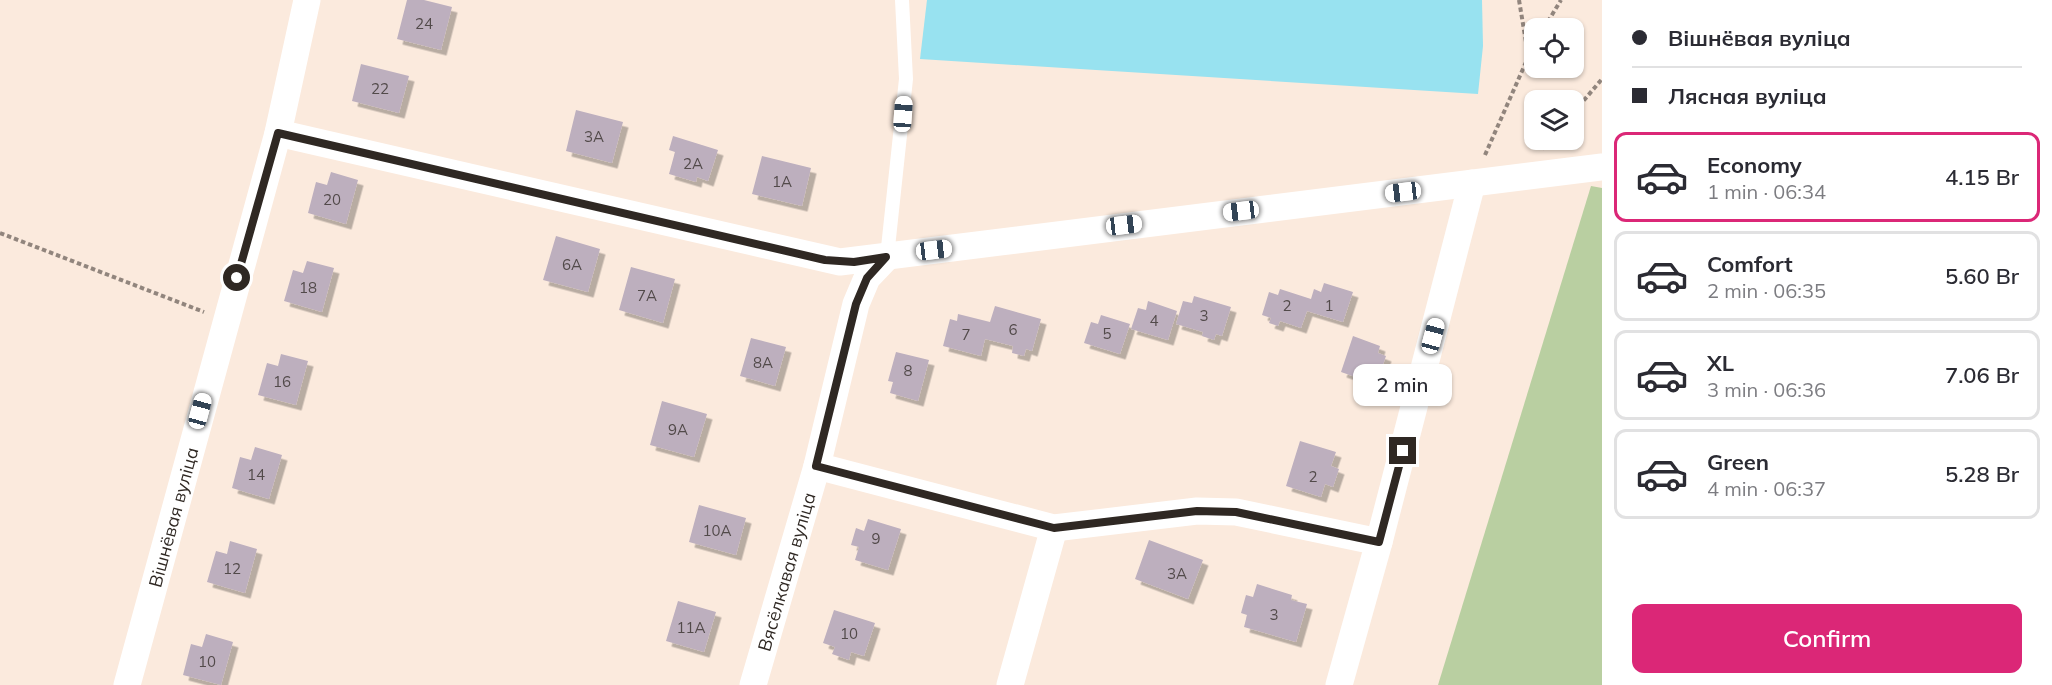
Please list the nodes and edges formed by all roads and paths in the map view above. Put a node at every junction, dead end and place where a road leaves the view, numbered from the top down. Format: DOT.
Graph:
graph roads {
  1 [pos="307,0"];
  2 [pos="902,0"];
  3 [pos="1519,0"];
  4 [pos="1561,0"];
  5 [pos="1550,18"];
  6 [pos="1524,30"];
  7 [pos="1524,63"];
  8 [pos="1602,79"];
  9 [pos="1584,100"];
  10 [pos="278,133"];
  11 [pos="1602,167"];
  12 [pos="1472,183"];
  13 [pos="0,233"];
  14 [pos="886,257"];
  15 [pos="225,320"];
  16 [pos="816,466"];
  17 [pos="1054,528"];
  18 [pos="1379,542"];
  19 [pos="127,685"];
  20 [pos="753,685"];
  21 [pos="1010,685"];
  22 [pos="1339,685"];
  1 -- 10 [label="street, Вішнёвая вуліца"];
  2 -- 14 [label="lane"];
  3 -- 6 [label="path"];
  4 -- 5 [label="path"];
  7 -- 12 [label="path"];
  8 -- 9 [label="path"];
  10 -- 14 [label="street"];
  10 -- 15 [label="street, Вішнёвая вуліца"];
  11 -- 12 [label="street"];
  12 -- 14 [label="street"];
  12 -- 18 [label="street"];
  13 -- 15 [label="path"];
  14 -- 16 [label="street, Вясёлкавая вуліца"];
  15 -- 19 [label="street, Вішнёвая вуліца"];
  16 -- 17 [label="street"];
  16 -- 20 [label="street, Вясёлкавая вуліца"];
  17 -- 18 [label="street"];
  17 -- 21 [label="street"];
  18 -- 22 [label="street"];
}
